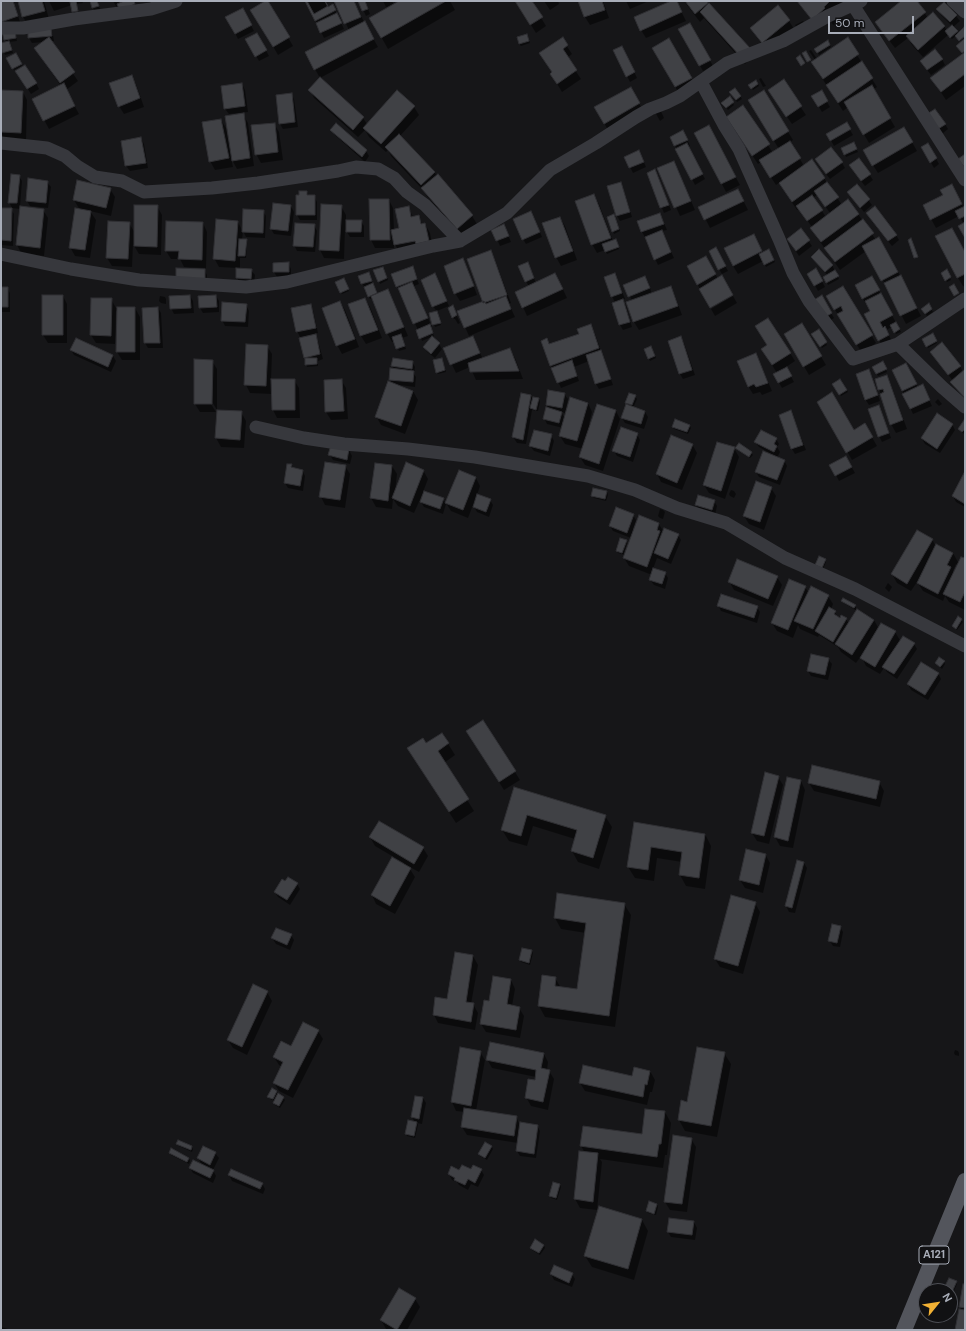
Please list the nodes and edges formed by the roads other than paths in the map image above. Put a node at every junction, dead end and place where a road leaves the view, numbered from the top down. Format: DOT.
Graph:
graph roads {
  1 [pos="176,1"];
  2 [pos="953,1"];
  3 [pos="857,3"];
  4 [pos="965,12"];
  5 [pos="1,28"];
  6 [pos="701,82"];
  7 [pos="1,142"];
  8 [pos="965,180"];
  9 [pos="460,241"];
  10 [pos="1,254"];
  11 [pos="965,299"];
  12 [pos="898,344"];
  13 [pos="965,407"];
  14 [pos="256,427"];
  15 [pos="965,646"];
  16 [pos="965,1181"];
  17 [pos="904,1330"];
  1 -- 5 [label="street"];
  2 -- 4 [label="street"];
  3 -- 6 [label="street"];
  3 -- 8 [label="street"];
  6 -- 9 [label="street"];
  6 -- 12 [label="street"];
  7 -- 9 [label="street"];
  9 -- 10 [label="street"];
  11 -- 12 [label="street"];
  12 -- 13 [label="street"];
  14 -- 15 [label="street"];
  16 -- 17 [label="main road, A121"];
}
